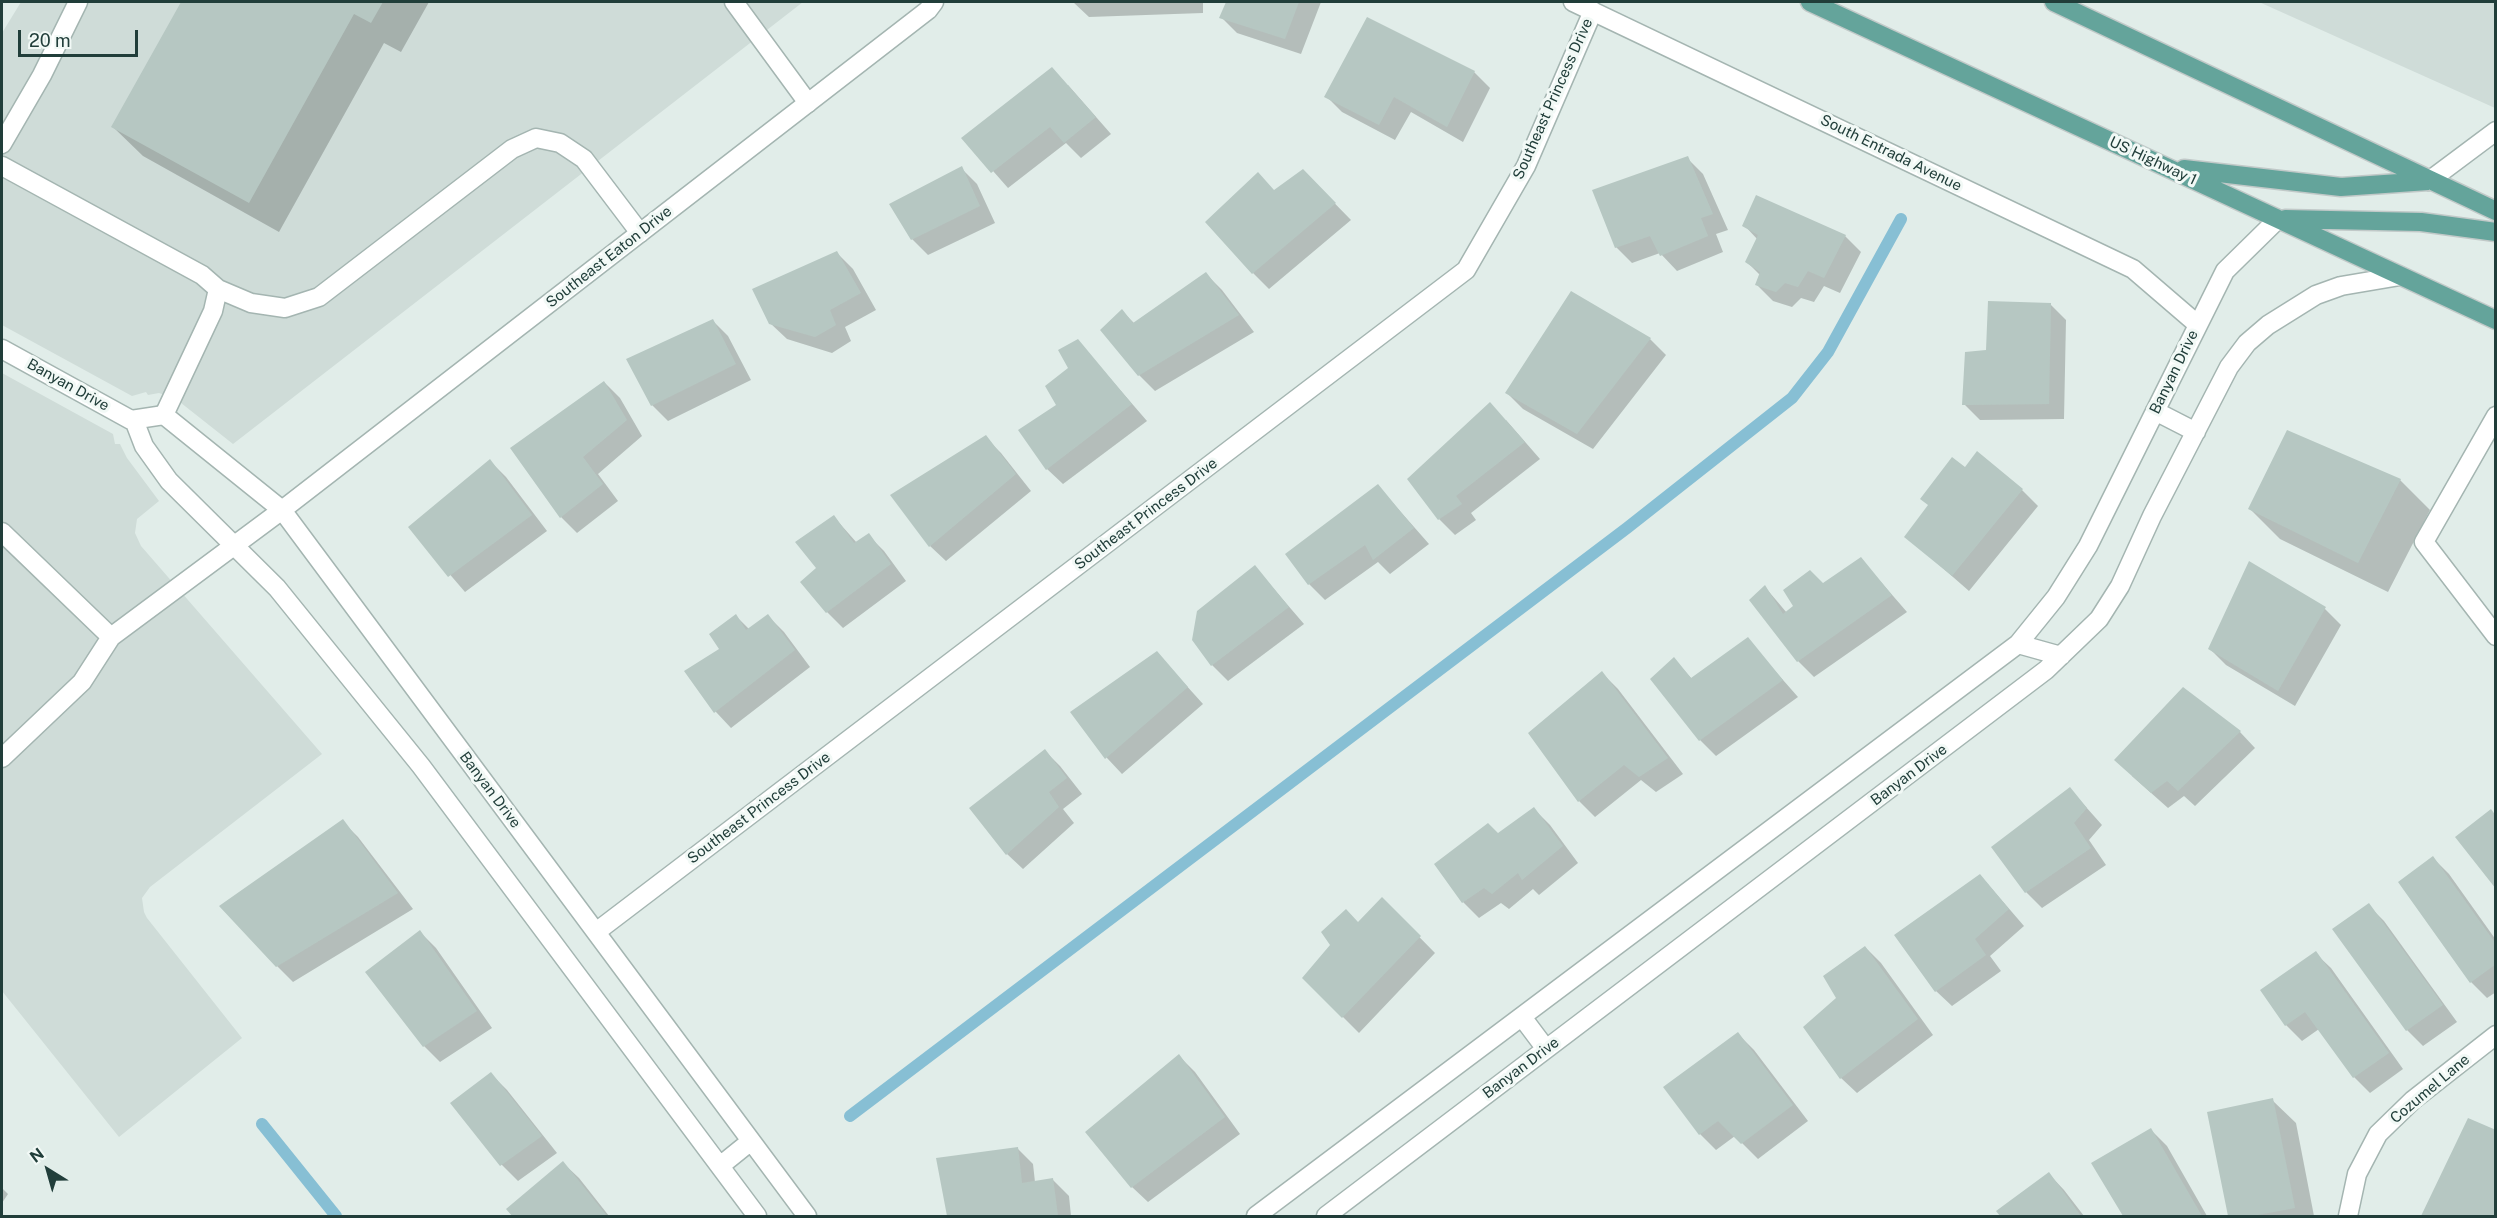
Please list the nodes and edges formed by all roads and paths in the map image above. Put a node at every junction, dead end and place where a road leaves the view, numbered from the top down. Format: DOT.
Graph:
graph roads {
  1 [pos="78,2"];
  2 [pos="734,2"];
  3 [pos="934,2"];
  4 [pos="1573,2"];
  5 [pos="1810,2"];
  6 [pos="2054,2"];
  7 [pos="1593,11"];
  8 [pos="808,103"];
  9 [pos="2496,131"];
  10 [pos="2,144"];
  11 [pos="2,166"];
  12 [pos="2167,168"];
  13 [pos="2429,181"];
  14 [pos="2496,211"];
  15 [pos="2278,219"];
  16 [pos="2496,232"];
  17 [pos="640,233"];
  18 [pos="2400,276"];
  19 [pos="218,288"];
  20 [pos="2496,320"];
  21 [pos="2197,324"];
  22 [pos="2,349"];
  23 [pos="2155,411"];
  24 [pos="164,416"];
  25 [pos="2496,416"];
  26 [pos="133,420"];
  27 [pos="2196,432"];
  28 [pos="282,510"];
  29 [pos="2,532"];
  30 [pos="234,545"];
  31 [pos="2496,636"];
  32 [pos="111,638"];
  33 [pos="2018,644"];
  34 [pos="2061,656"];
  35 [pos="2,758"];
  36 [pos="596,932"];
  37 [pos="1522,1017"];
  38 [pos="2496,1035"];
  39 [pos="1546,1049"];
  40 [pos="751,1141"];
  41 [pos="720,1166"];
  42 [pos="757,1216"];
  43 [pos="807,1216"];
  44 [pos="1256,1216"];
  45 [pos="1326,1216"];
  46 [pos="2348,1216"];
  1 -- 10 [label="street"];
  2 -- 8 [label="street"];
  3 -- 8 [label="street, Southeast Eaton Drive"];
  4 -- 7 [label="street, South Entrada Avenue"];
  5 -- 12 [label="main road, US Highway 1"];
  6 -- 13 [label="main road"];
  7 -- 21 [label="street, South Entrada Avenue"];
  7 -- 36 [label="street, Southeast Princess Drive"];
  8 -- 17 [label="street, Southeast Eaton Drive"];
  9 -- 13 [label="street"];
  11 -- 19 [label="street"];
  12 -- 13 [label="main road"];
  12 -- 15 [label="main road, US Highway 1"];
  13 -- 14 [label="main road"];
  15 -- 16 [label="main road"];
  15 -- 18 [label="main road, US Highway 1"];
  15 -- 21 [label="street, Banyan Drive"];
  17 -- 19 [label="street"];
  17 -- 28 [label="street, Southeast Eaton Drive"];
  18 -- 20 [label="main road, US Highway 1"];
  18 -- 27 [label="street, Banyan Drive"];
  19 -- 24 [label="street"];
  21 -- 23 [label="street, Banyan Drive"];
  22 -- 26 [label="street, Banyan Drive"];
  23 -- 27 [label="street"];
  23 -- 33 [label="street, Banyan Drive"];
  24 -- 26 [label="street"];
  24 -- 28 [label="street, Banyan Drive"];
  25 -- 31 [label="street"];
  26 -- 30 [label="street"];
  27 -- 34 [label="street, Banyan Drive"];
  28 -- 30 [label="street, Southeast Eaton Drive"];
  28 -- 36 [label="street, Banyan Drive"];
  29 -- 32 [label="street"];
  30 -- 32 [label="street, Southeast Eaton Drive"];
  30 -- 41 [label="street"];
  32 -- 35 [label="street, Southeast Eaton Drive"];
  33 -- 34 [label="street"];
  33 -- 37 [label="street, Banyan Drive"];
  34 -- 39 [label="street, Banyan Drive"];
  36 -- 40 [label="street, Banyan Drive"];
  37 -- 39 [label="street"];
  37 -- 44 [label="street, Banyan Drive"];
  38 -- 46 [label="street, Cozumel Lane"];
  39 -- 45 [label="street, Banyan Drive"];
  40 -- 41 [label="street"];
  40 -- 43 [label="street, Banyan Drive"];
  41 -- 42 [label="street"];
}
